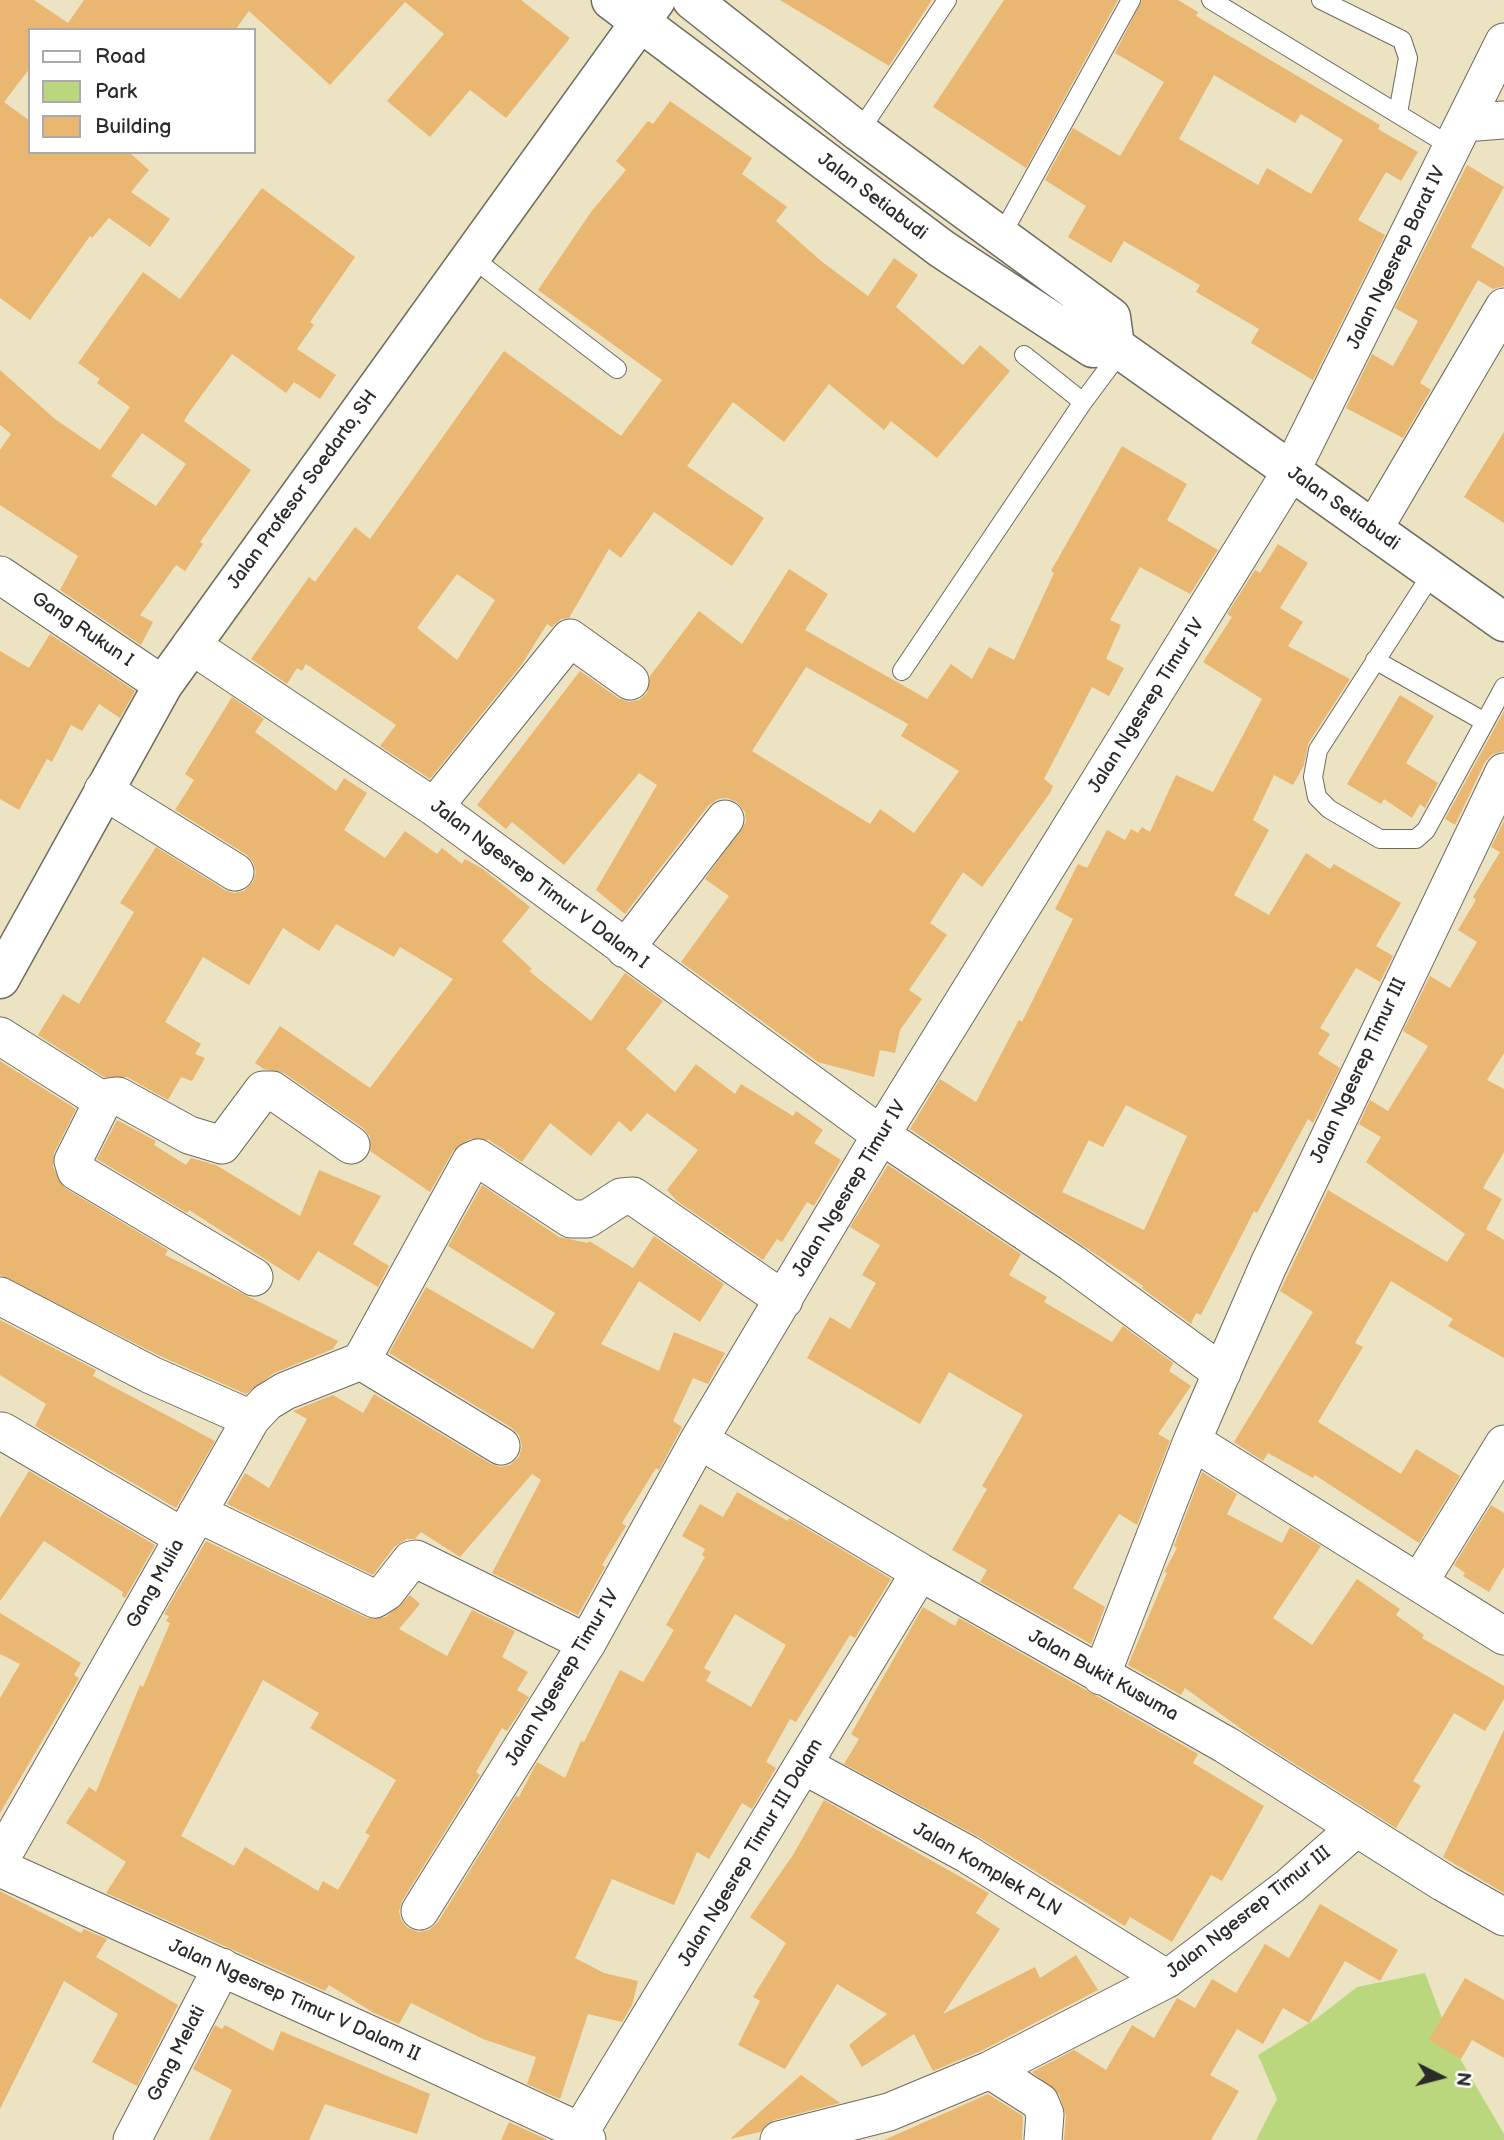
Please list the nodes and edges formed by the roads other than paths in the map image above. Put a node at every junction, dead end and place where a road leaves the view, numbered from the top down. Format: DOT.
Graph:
graph roads {
  1 [pos="692,0"];
  2 [pos="947,0"];
  3 [pos="1131,0"];
  4 [pos="1211,0"];
  5 [pos="1321,0"];
  6 [pos="627,5"];
  7 [pos="1504,42"];
  8 [pos="1398,113"];
  9 [pos="1504,120"];
  10 [pos="859,132"];
  11 [pos="1458,135"];
  12 [pos="1001,236"];
  13 [pos="471,257"];
  14 [pos="1504,307"];
  15 [pos="1118,349"];
  16 [pos="1024,355"];
  17 [pos="617,369"];
  18 [pos="1083,402"];
  19 [pos="1290,473"];
  20 [pos="1373,530"];
  21 [pos="1433,572"];
  22 [pos="0,575"];
  23 [pos="1504,622"];
  24 [pos="191,645"];
  25 [pos="1375,660"];
  26 [pos="902,671"];
  27 [pos="630,681"];
  28 [pos="163,685"];
  29 [pos="1504,687"];
  30 [pos="1485,722"];
  31 [pos="1504,772"];
  32 [pos="103,790"];
  33 [pos="435,807"];
  34 [pos="725,819"];
  35 [pos="235,872"];
  36 [pos="625,950"];
  37 [pos="0,979"];
  38 [pos="0,1036"];
  39 [pos="103,1101"];
  40 [pos="881,1135"];
  41 [pos="351,1145"];
  42 [pos="254,1276"];
  43 [pos="0,1296"];
  44 [pos="784,1300"];
  45 [pos="361,1361"];
  46 [pos="1222,1373"];
  47 [pos="251,1419"];
  48 [pos="2,1431"];
  49 [pos="699,1440"];
  50 [pos="1192,1441"];
  51 [pos="1504,1444"];
  52 [pos="501,1446"];
  53 [pos="190,1525"];
  54 [pos="920,1572"];
  55 [pos="1420,1581"];
  56 [pos="1504,1636"];
  57 [pos="587,1643"];
  58 [pos="1101,1676"];
  59 [pos="805,1766"];
  60 [pos="1356,1828"];
  61 [pos="0,1860"];
  62 [pos="0,1868"];
  63 [pos="421,1911"];
  64 [pos="1504,1917"];
  65 [pos="222,1968"];
  66 [pos="1167,1979"];
  67 [pos="990,2070"];
  68 [pos="888,2126"];
  69 [pos="580,2137"];
  70 [pos="132,2140"];
  71 [pos="779,2140"];
  72 [pos="1043,2140"];
  1 -- 10 [label="main road"];
  2 -- 10 [label="lane"];
  3 -- 12 [label="lane"];
  4 -- 8 [label="lane"];
  5 -- 8 [label="lane"];
  6 -- 13 [label="main road, Jalan Profesor Soedarto, SH"];
  6 -- 15 [label="main road, Jalan Setiabudi"];
  7 -- 11 [label="street, Jalan Ngesrep Barat IV"];
  8 -- 11 [label="lane"];
  9 -- 11 [label="street"];
  10 -- 12 [label="main road"];
  11 -- 19 [label="street, Jalan Ngesrep Barat IV"];
  12 -- 15 [label="main road"];
  13 -- 17 [label="lane"];
  13 -- 24 [label="main road, Jalan Profesor Soedarto, SH"];
  14 -- 20 [label="street"];
  15 -- 18 [label="lane"];
  15 -- 19 [label="main road, Jalan Setiabudi"];
  16 -- 18 [label="lane"];
  18 -- 26 [label="lane"];
  19 -- 20 [label="main road, Jalan Setiabudi"];
  19 -- 40 [label="street, Jalan Ngesrep Timur IV"];
  20 -- 21 [label="main road, Jalan Setiabudi"];
  21 -- 23 [label="main road, Jalan Setiabudi"];
  21 -- 25 [label="lane"];
  22 -- 28 [label="street, Gang Rukun I"];
  24 -- 28 [label="main road, Jalan Profesor Soedarto, SH"];
  24 -- 33 [label="street, Jalan Ngesrep Timur V Dalam I"];
  25 -- 30 [label="lane"];
  25 -- 30 [label="lane"];
  27 -- 33 [label="street"];
  28 -- 32 [label="main road, Jalan Profesor Soedarto, SH"];
  29 -- 30 [label="lane"];
  31 -- 46 [label="street, Jalan Ngesrep Timur III"];
  32 -- 35 [label="street"];
  32 -- 37 [label="main road, Jalan Profesor Soedarto, SH"];
  33 -- 36 [label="street, Jalan Ngesrep Timur V Dalam I"];
  34 -- 36 [label="street"];
  36 -- 40 [label="street, Jalan Ngesrep Timur V Dalam I"];
  38 -- 39 [label="street"];
  39 -- 41 [label="street"];
  39 -- 42 [label="street"];
  40 -- 44 [label="street, Jalan Ngesrep Timur IV"];
  40 -- 46 [label="street"];
  43 -- 47 [label="street"];
  44 -- 45 [label="street"];
  44 -- 49 [label="street, Jalan Ngesrep Timur IV"];
  45 -- 47 [label="street, Gang Mulia"];
  45 -- 52 [label="street"];
  46 -- 50 [label="street, Jalan Ngesrep Timur III"];
  47 -- 53 [label="street, Gang Mulia"];
  48 -- 53 [label="street"];
  49 -- 54 [label="street, Jalan Bukit Kusuma"];
  49 -- 57 [label="street, Jalan Ngesrep Timur IV"];
  50 -- 55 [label="street"];
  50 -- 58 [label="street, Jalan Ngesrep Timur III"];
  51 -- 55 [label="street"];
  53 -- 57 [label="street"];
  53 -- 61 [label="street, Gang Mulia"];
  54 -- 58 [label="street, Jalan Bukit Kusuma"];
  54 -- 59 [label="street, Jalan Ngesrep Timur III Dalam"];
  55 -- 56 [label="street"];
  57 -- 63 [label="street, Jalan Ngesrep Timur IV"];
  58 -- 60 [label="street, Jalan Bukit Kusuma"];
  59 -- 66 [label="street, Jalan Komplek PLN"];
  59 -- 69 [label="street, Jalan Ngesrep Timur III Dalam"];
  60 -- 64 [label="street, Jalan Bukit Kusuma"];
  60 -- 66 [label="street, Jalan Ngesrep Timur III"];
  62 -- 65 [label="street, Jalan Ngesrep Timur V Dalam II"];
  65 -- 69 [label="street, Jalan Ngesrep Timur V Dalam II"];
  65 -- 70 [label="street, Gang Melati"];
  66 -- 67 [label="street, Jalan Ngesrep Timur III"];
  67 -- 68 [label="street, Jalan Ngesrep Timur III"];
  67 -- 72 [label="street"];
  68 -- 71 [label="street, Jalan Ngesrep Timur III"];
}
